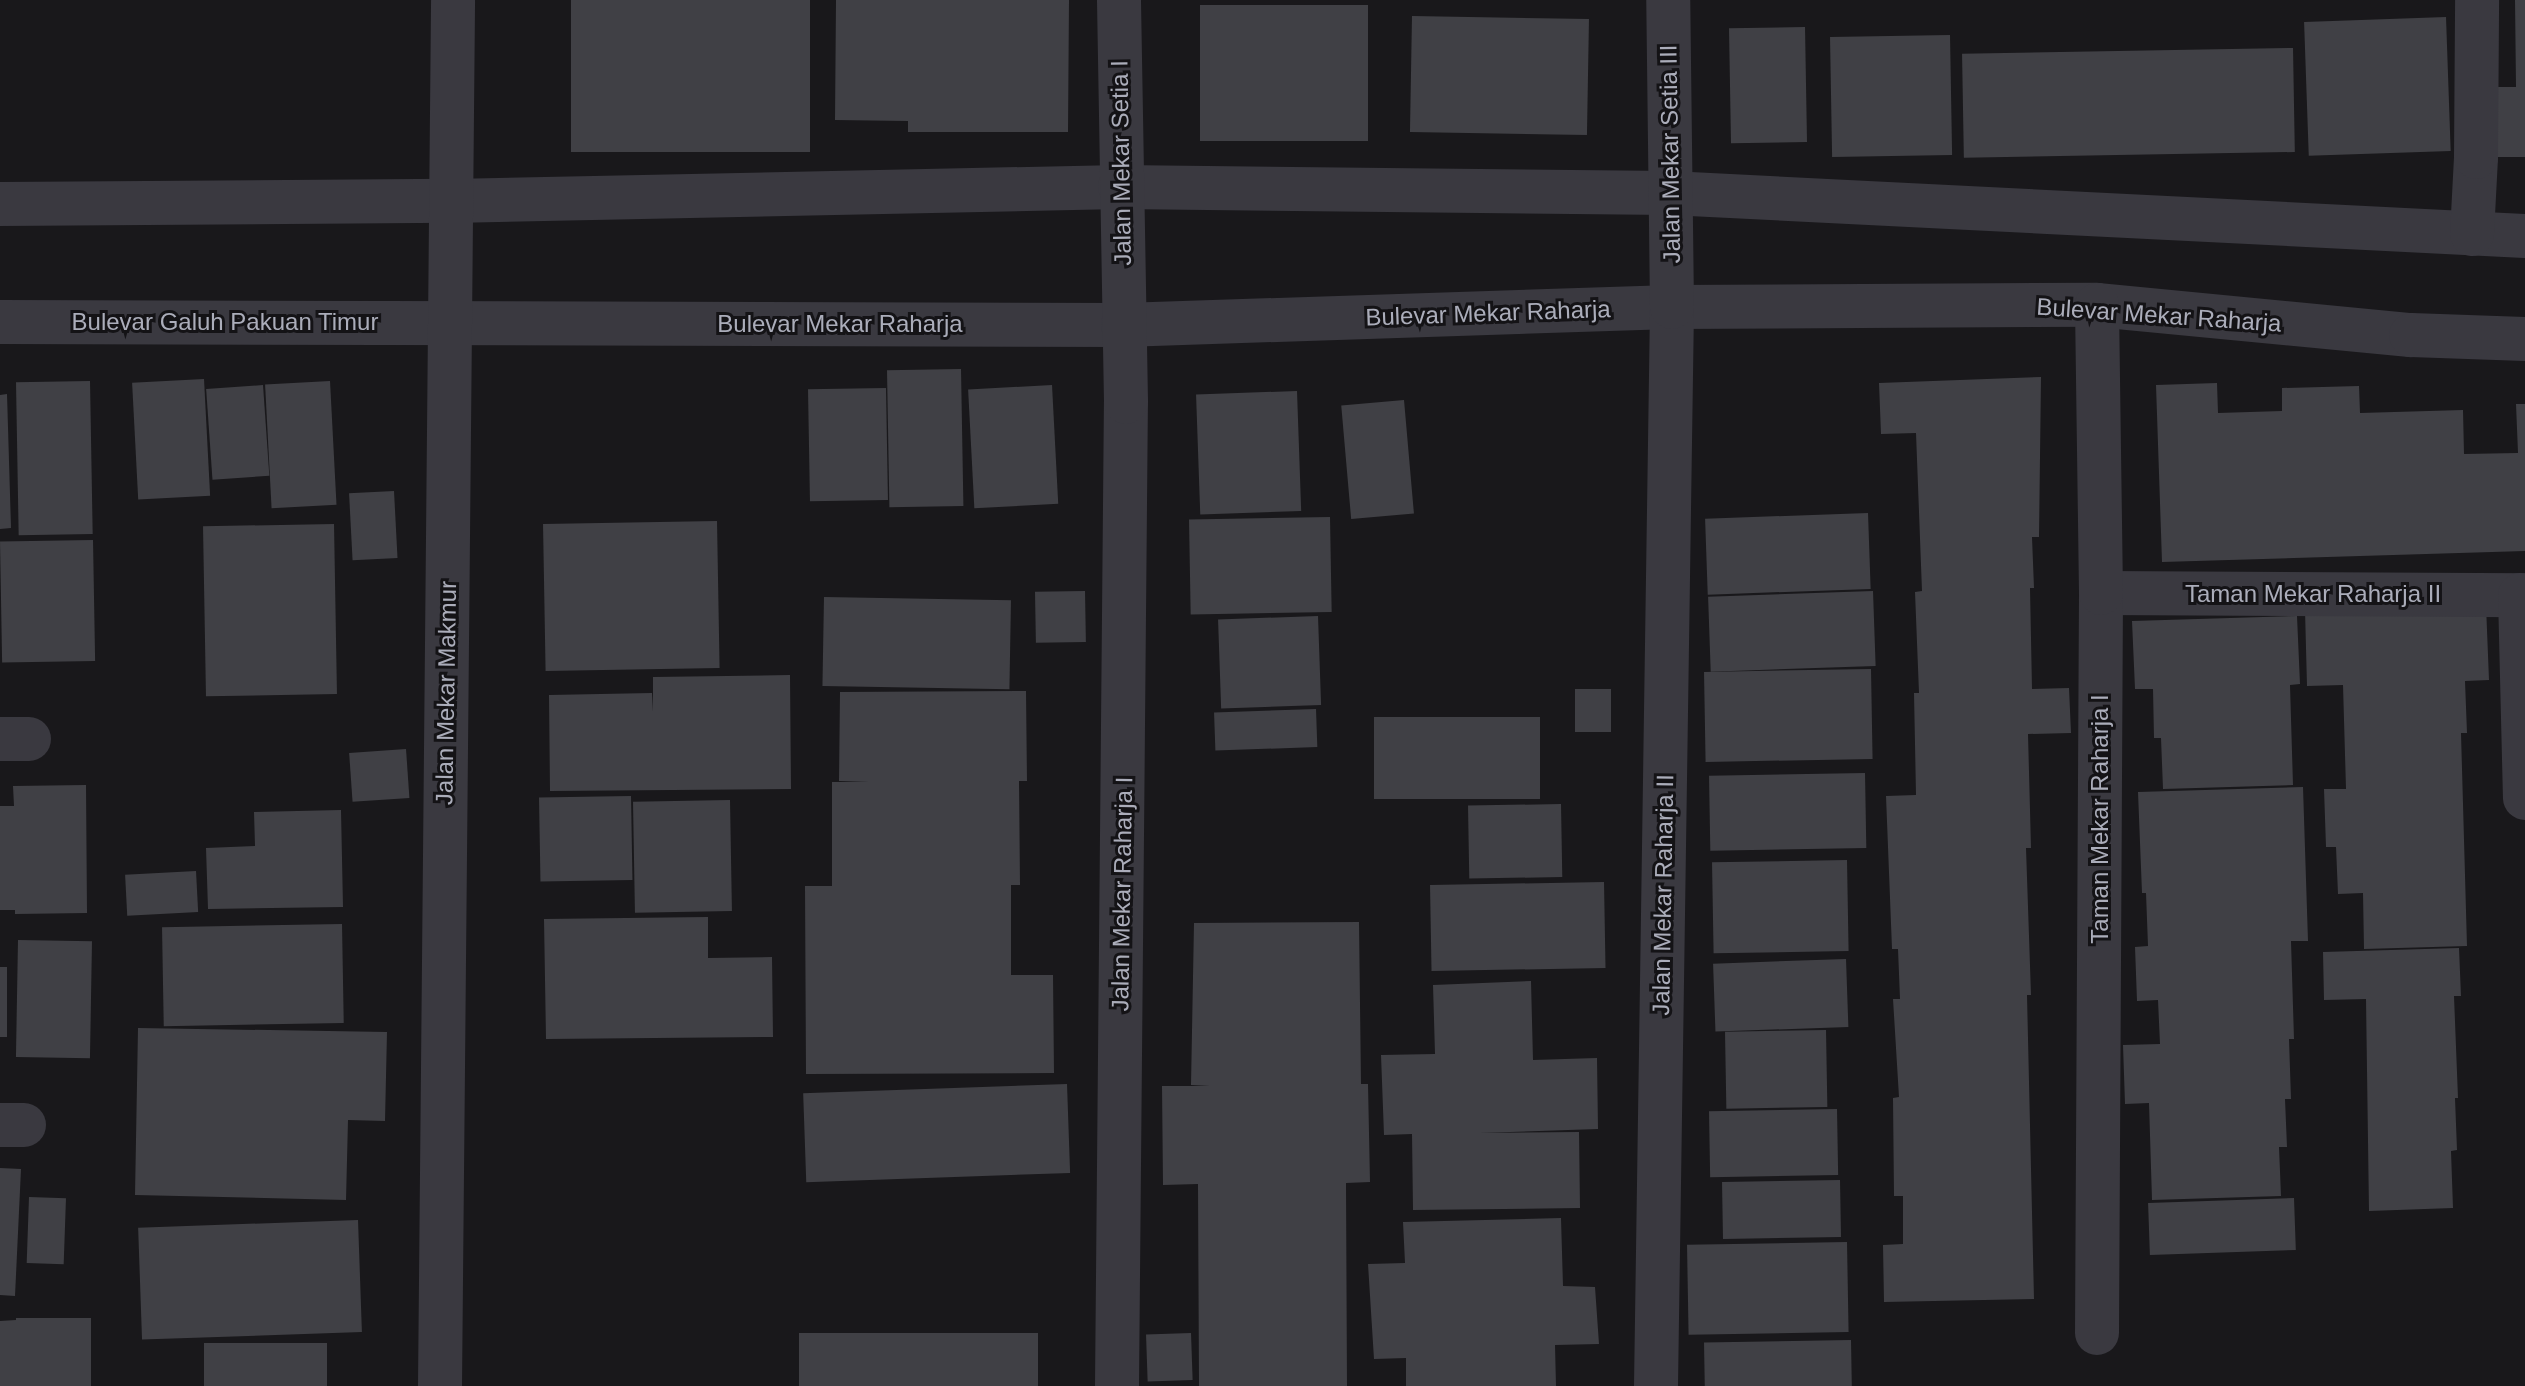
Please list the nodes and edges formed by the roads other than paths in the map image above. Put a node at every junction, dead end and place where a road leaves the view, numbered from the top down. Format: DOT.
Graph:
graph roads {
  1 [pos="453,0"];
  2 [pos="1119,0"];
  3 [pos="1668,0"];
  4 [pos="2477,0"];
  5 [pos="1120,187"];
  6 [pos="1670,193"];
  7 [pos="451,201"];
  8 [pos="9,204"];
  9 [pos="2472,234"];
  10 [pos="2525,236"];
  11 [pos="2097,305"];
  12 [pos="1672,307"];
  13 [pos="450,321"];
  14 [pos="0,322"];
  15 [pos="1123,325"];
  16 [pos="2525,339"];
  17 [pos="1126,402"];
  18 [pos="1670,404"];
  19 [pos="2101,593"];
  20 [pos="2523,595"];
  21 [pos="2525,798"];
  22 [pos="2097,1333"];
  23 [pos="440,1386"];
  24 [pos="1117,1386"];
  25 [pos="1656,1386"];
  1 -- 7 [label="street, Jalan Mekar Makmur"];
  2 -- 5 [label="street, Jalan Mekar Setia I"];
  3 -- 6 [label="street, Jalan Mekar Setia III"];
  4 -- 9 [label="street"];
  5 -- 6 [label="street"];
  5 -- 7 [label="street"];
  5 -- 15 [label="street, Jalan Mekar Setia I"];
  6 -- 9 [label="street"];
  6 -- 12 [label="street, Jalan Mekar Setia III"];
  7 -- 8 [label="street"];
  7 -- 13 [label="street, Jalan Mekar Makmur"];
  9 -- 10 [label="street"];
  11 -- 12 [label="street, Bulevar Mekar Raharja"];
  11 -- 16 [label="street, Bulevar Mekar Raharja"];
  11 -- 19 [label="street, Taman Mekar Raharja I"];
  12 -- 15 [label="street, Bulevar Mekar Raharja"];
  12 -- 18 [label="street, Jalan Mekar Setia III"];
  13 -- 14 [label="street, Bulevar Galuh Pakuan Timur"];
  13 -- 15 [label="street, Bulevar Mekar Raharja"];
  13 -- 23 [label="street, Jalan Mekar Makmur"];
  15 -- 17 [label="street, Jalan Mekar Setia I"];
  17 -- 24 [label="street, Jalan Mekar Raharja I"];
  18 -- 25 [label="street, Jalan Mekar Raharja II"];
  19 -- 20 [label="street, Taman Mekar Raharja II"];
  19 -- 22 [label="street, Taman Mekar Raharja I"];
  20 -- 21 [label="street"];
}
